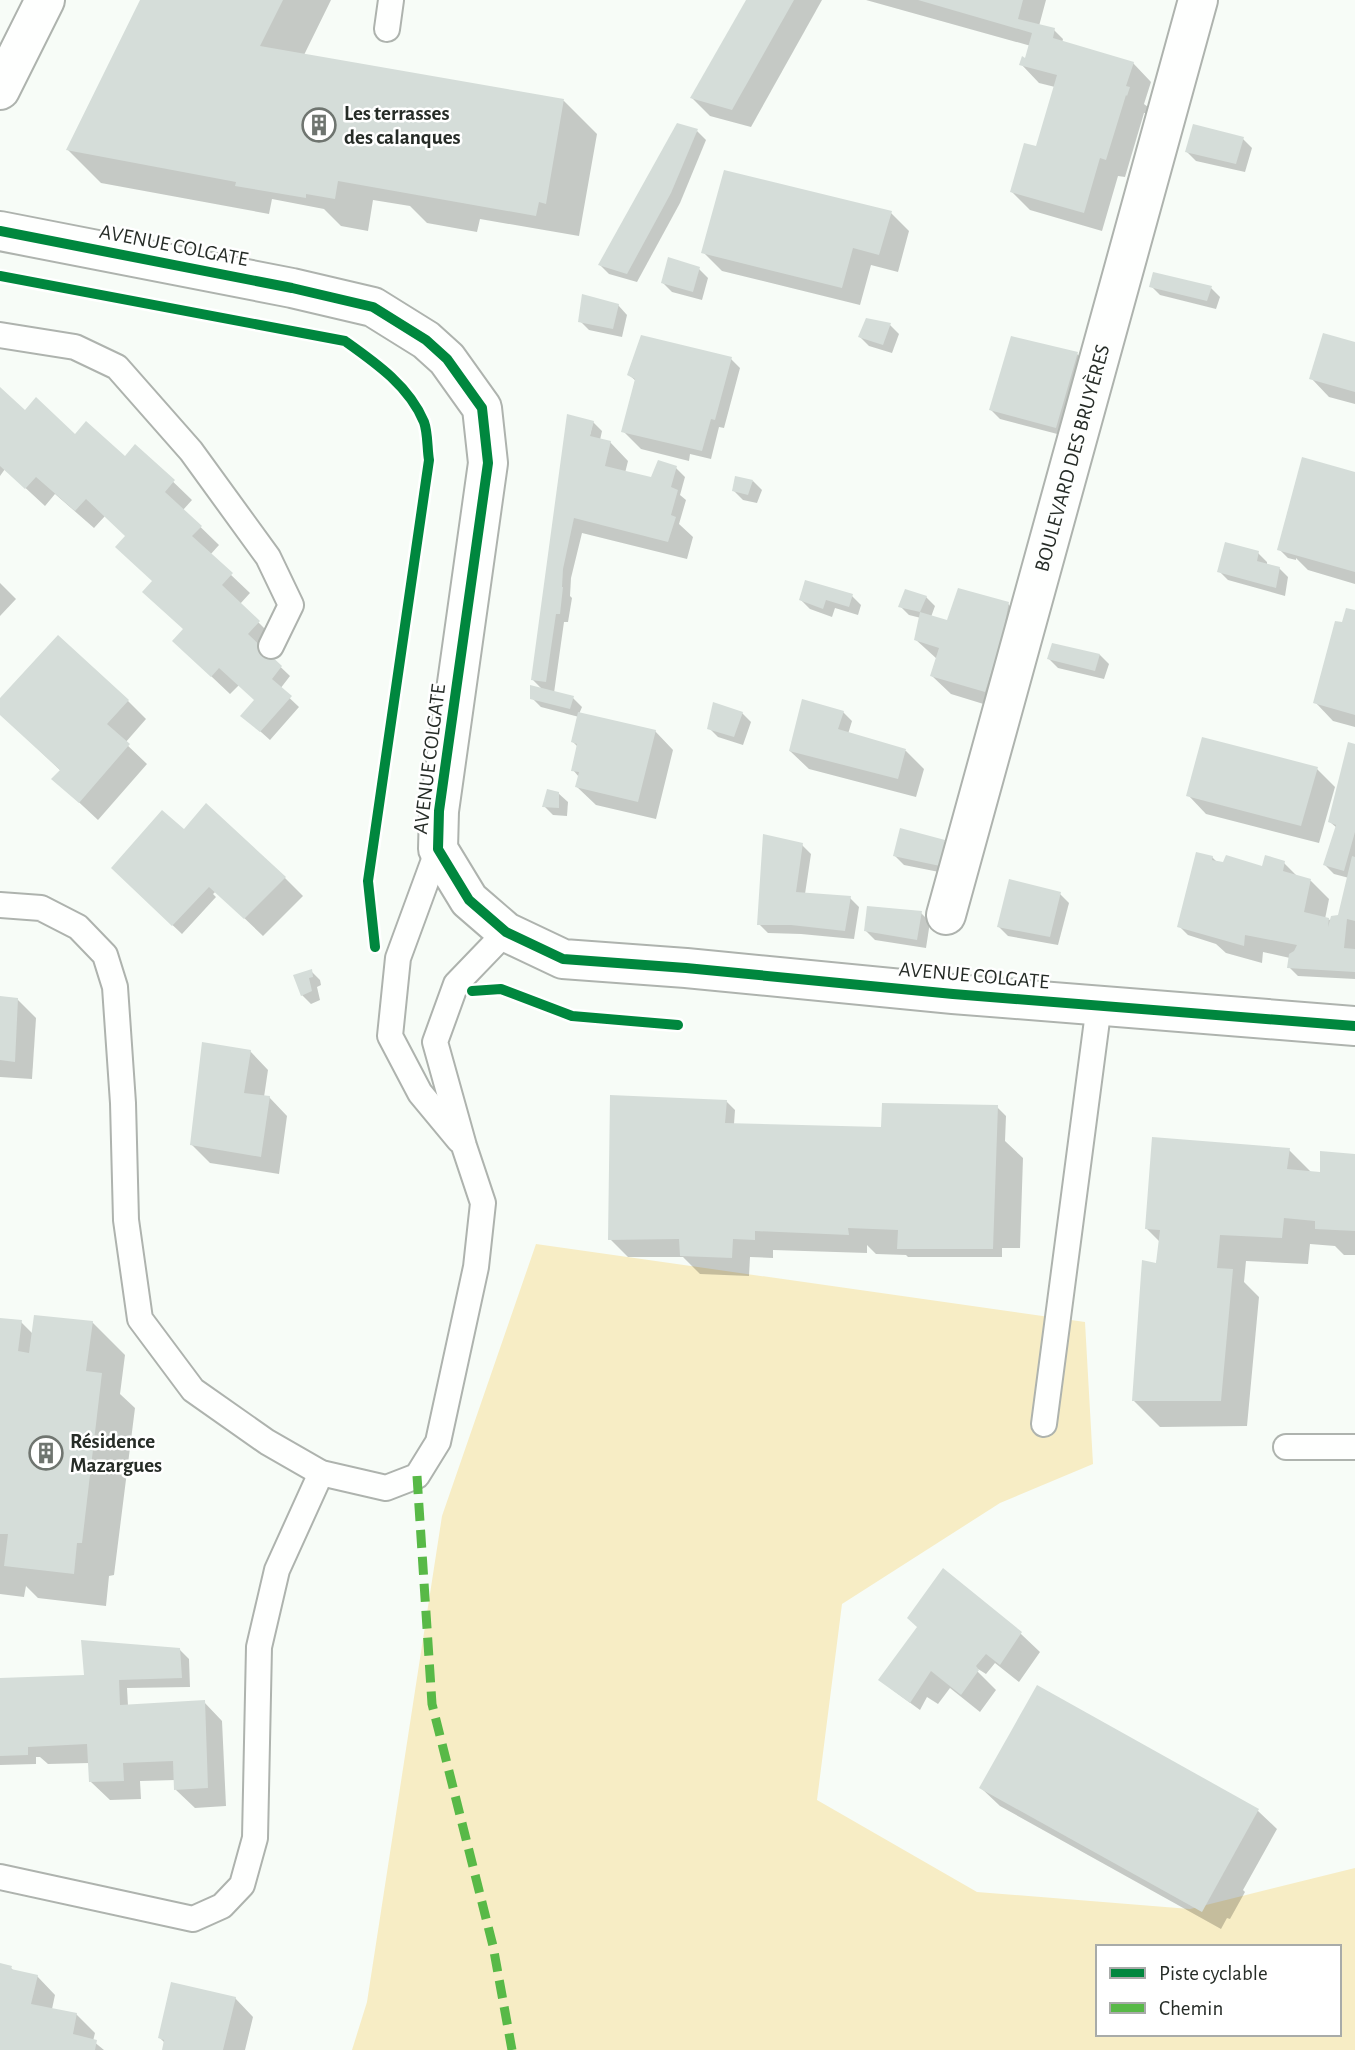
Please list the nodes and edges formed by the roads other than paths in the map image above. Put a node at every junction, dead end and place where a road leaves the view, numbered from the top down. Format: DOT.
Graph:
graph roads {
  1 [pos="45,0"];
  2 [pos="391,0"];
  3 [pos="1198,0"];
  4 [pos="387,29"];
  5 [pos="0,90"];
  6 [pos="0,231"];
  7 [pos="0,335"];
  8 [pos="271,646"];
  9 [pos="438,849"];
  10 [pos="0,905"];
  11 [pos="946,915"];
  12 [pos="506,932"];
  13 [pos="1099,1005"];
  14 [pos="1355,1026"];
  15 [pos="464,1146"];
  16 [pos="1045,1424"];
  17 [pos="1286,1447"];
  18 [pos="1355,1447"];
  19 [pos="321,1473"];
  20 [pos="0,1877"];
  1 -- 5 [label="street"];
  2 -- 4 [label="lane"];
  3 -- 11 [label="street, BOULEVARD DES BRUYÈRES"];
  6 -- 9 [label="street, AVENUE COLGATE"];
  7 -- 8 [label="lane"];
  9 -- 12 [label="street, AVENUE COLGATE"];
  9 -- 15 [label="lane"];
  10 -- 19 [label="lane"];
  12 -- 13 [label="street, AVENUE COLGATE"];
  12 -- 15 [label="lane"];
  13 -- 14 [label="street, AVENUE COLGATE"];
  13 -- 16 [label="lane"];
  15 -- 19 [label="lane"];
  17 -- 18 [label="lane"];
  19 -- 20 [label="lane"];
}
